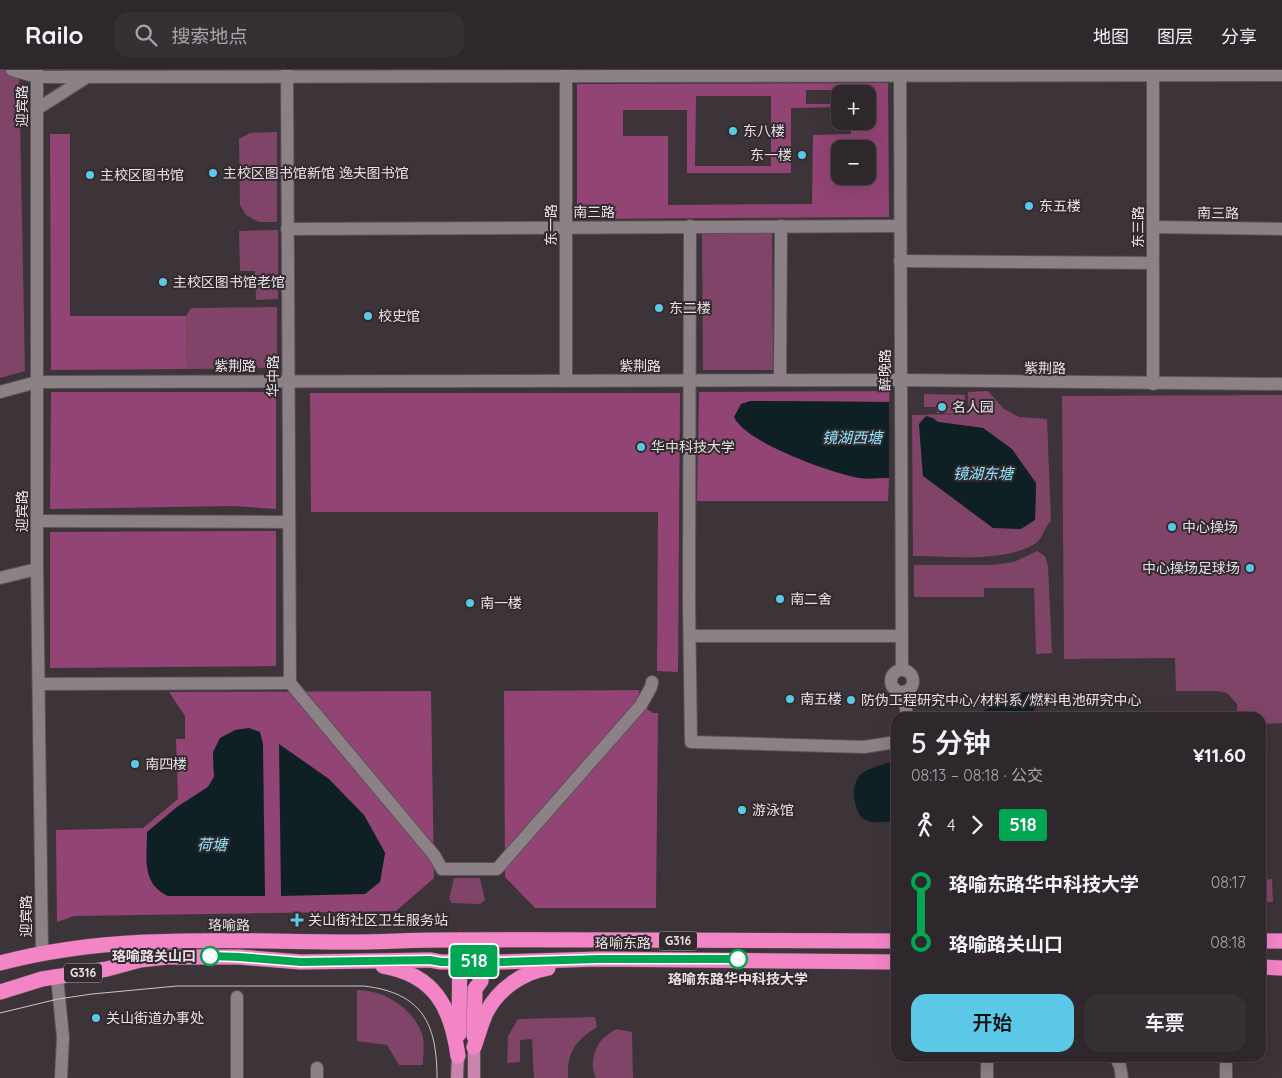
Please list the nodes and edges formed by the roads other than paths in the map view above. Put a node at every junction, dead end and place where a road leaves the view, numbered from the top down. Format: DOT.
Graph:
graph roads {
  1 [pos="12,70"];
  2 [pos="287,73"];
  3 [pos="566,73"];
  4 [pos="900,73"];
  5 [pos="1153,73"];
  6 [pos="37,74"];
  7 [pos="1276,74"];
  8 [pos="87,77"];
  9 [pos="37,109"];
  10 [pos="566,226"];
  11 [pos="690,226"];
  12 [pos="781,226"];
  13 [pos="900,226"];
  14 [pos="1153,227"];
  15 [pos="288,229"];
  16 [pos="1282,229"];
  17 [pos="900,261"];
  18 [pos="1153,263"];
  19 [pos="691,380"];
  20 [pos="780,380"];
  21 [pos="900,380"];
  22 [pos="288,381"];
  23 [pos="566,381"];
  24 [pos="37,382"];
  25 [pos="1153,384"];
  26 [pos="1282,384"];
  27 [pos="0,392"];
  28 [pos="37,521"];
  29 [pos="289,522"];
  30 [pos="37,569"];
  31 [pos="0,578"];
  32 [pos="690,636"];
  33 [pos="902,636"];
  34 [pos="652,682"];
  35 [pos="290,683"];
  36 [pos="39,684"];
  37 [pos="906,712"];
  38 [pos="891,743"];
  39 [pos="460,940"];
  40 [pos="481,940"];
  41 [pos="891,941"];
  42 [pos="1266,941"];
  43 [pos="1282,941"];
  44 [pos="42,953"];
  45 [pos="599,959"];
  46 [pos="481,961"];
  47 [pos="362,962"];
  48 [pos="460,962"];
  49 [pos="891,962"];
  50 [pos="0,963"];
  51 [pos="1266,968"];
  52 [pos="1282,968"];
  53 [pos="57,977"];
  54 [pos="0,992"];
  55 [pos="236,997"];
  56 [pos="474,1047"];
  57 [pos="458,1056"];
  58 [pos="986,1062"];
  59 [pos="1118,1062"];
  60 [pos="1226,1062"];
  61 [pos="61,1078"];
  62 [pos="237,1078"];
  63 [pos="458,1078"];
  64 [pos="474,1078"];
  65 [pos="987,1078"];
  66 [pos="1122,1078"];
  67 [pos="1226,1078"];
  1 -- 6 [label="street"];
  2 -- 3 [label="street"];
  2 -- 8 [label="street"];
  2 -- 15 [label="street, 华中路"];
  3 -- 4 [label="street"];
  3 -- 10 [label="street, 东一路"];
  4 -- 5 [label="street"];
  4 -- 13 [label="street, 醉晚路"];
  5 -- 7 [label="street"];
  5 -- 14 [label="street, 东三路"];
  6 -- 8 [label="street"];
  6 -- 9 [label="street, 迎宾路"];
  8 -- 9 [label="street"];
  9 -- 24 [label="street, 迎宾路"];
  10 -- 11 [label="street, 南三路"];
  10 -- 15 [label="street, 南三路"];
  10 -- 23 [label="street, 东一路"];
  11 -- 12 [label="street, 南三路"];
  11 -- 19 [label="street"];
  12 -- 13 [label="street, 南三路"];
  12 -- 20 [label="street"];
  13 -- 17 [label="street, 醉晚路"];
  14 -- 16 [label="street, 南三路"];
  14 -- 18 [label="street, 东三路"];
  15 -- 22 [label="street, 华中路"];
  17 -- 18 [label="street"];
  17 -- 21 [label="street, 醉晚路"];
  18 -- 25 [label="street, 东三路"];
  19 -- 20 [label="street, 紫荆路"];
  19 -- 23 [label="street, 紫荆路"];
  19 -- 32 [label="street"];
  20 -- 21 [label="street, 紫荆路"];
  21 -- 25 [label="street, 紫荆路"];
  21 -- 33 [label="street, 醉晚路"];
  22 -- 23 [label="street, 紫荆路"];
  22 -- 24 [label="street, 紫荆路"];
  22 -- 29 [label="street, 华中路"];
  24 -- 27 [label="street, 紫荆路"];
  24 -- 28 [label="street, 迎宾路"];
  25 -- 26 [label="street, 紫荆路"];
  28 -- 29 [label="street"];
  28 -- 30 [label="street, 迎宾路"];
  29 -- 35 [label="street, 华中路"];
  30 -- 31 [label="street"];
  30 -- 36 [label="street, 迎宾路"];
  32 -- 33 [label="street"];
  32 -- 38 [label="street"];
  33 -- 37 [label="street, 醉晚路"];
  34 -- 35 [label="street"];
  35 -- 36 [label="street"];
  36 -- 44 [label="street, 迎宾路"];
  39 -- 40 [label="highway, 珞喻东路 / G316"];
  39 -- 44 [label="highway, 珞喻路 / G316"];
  39 -- 48 [label="highway"];
  40 -- 41 [label="highway, 珞喻东路 / G316"];
  40 -- 46 [label="highway"];
  42 -- 43 [label="highway"];
  44 -- 50 [label="highway, 珞喻路 / G316"];
  45 -- 46 [label="highway, 珞喻东路 / G316"];
  45 -- 49 [label="highway, 珞喻东路 / G316"];
  45 -- 56 [label="highway"];
  46 -- 48 [label="highway, 珞喻东路 / G316"];
  46 -- 56 [label="highway"];
  47 -- 48 [label="highway, 珞喻东路 / G316"];
  47 -- 53 [label="highway, G316"];
  47 -- 57 [label="highway"];
  48 -- 57 [label="highway"];
  51 -- 52 [label="highway"];
  53 -- 54 [label="highway, G316"];
  53 -- 61 [label="street"];
  55 -- 62 [label="street"];
  56 -- 64 [label="main road"];
  57 -- 63 [label="main road"];
  58 -- 65 [label="street"];
  59 -- 66 [label="street"];
  60 -- 67 [label="street"];
}
